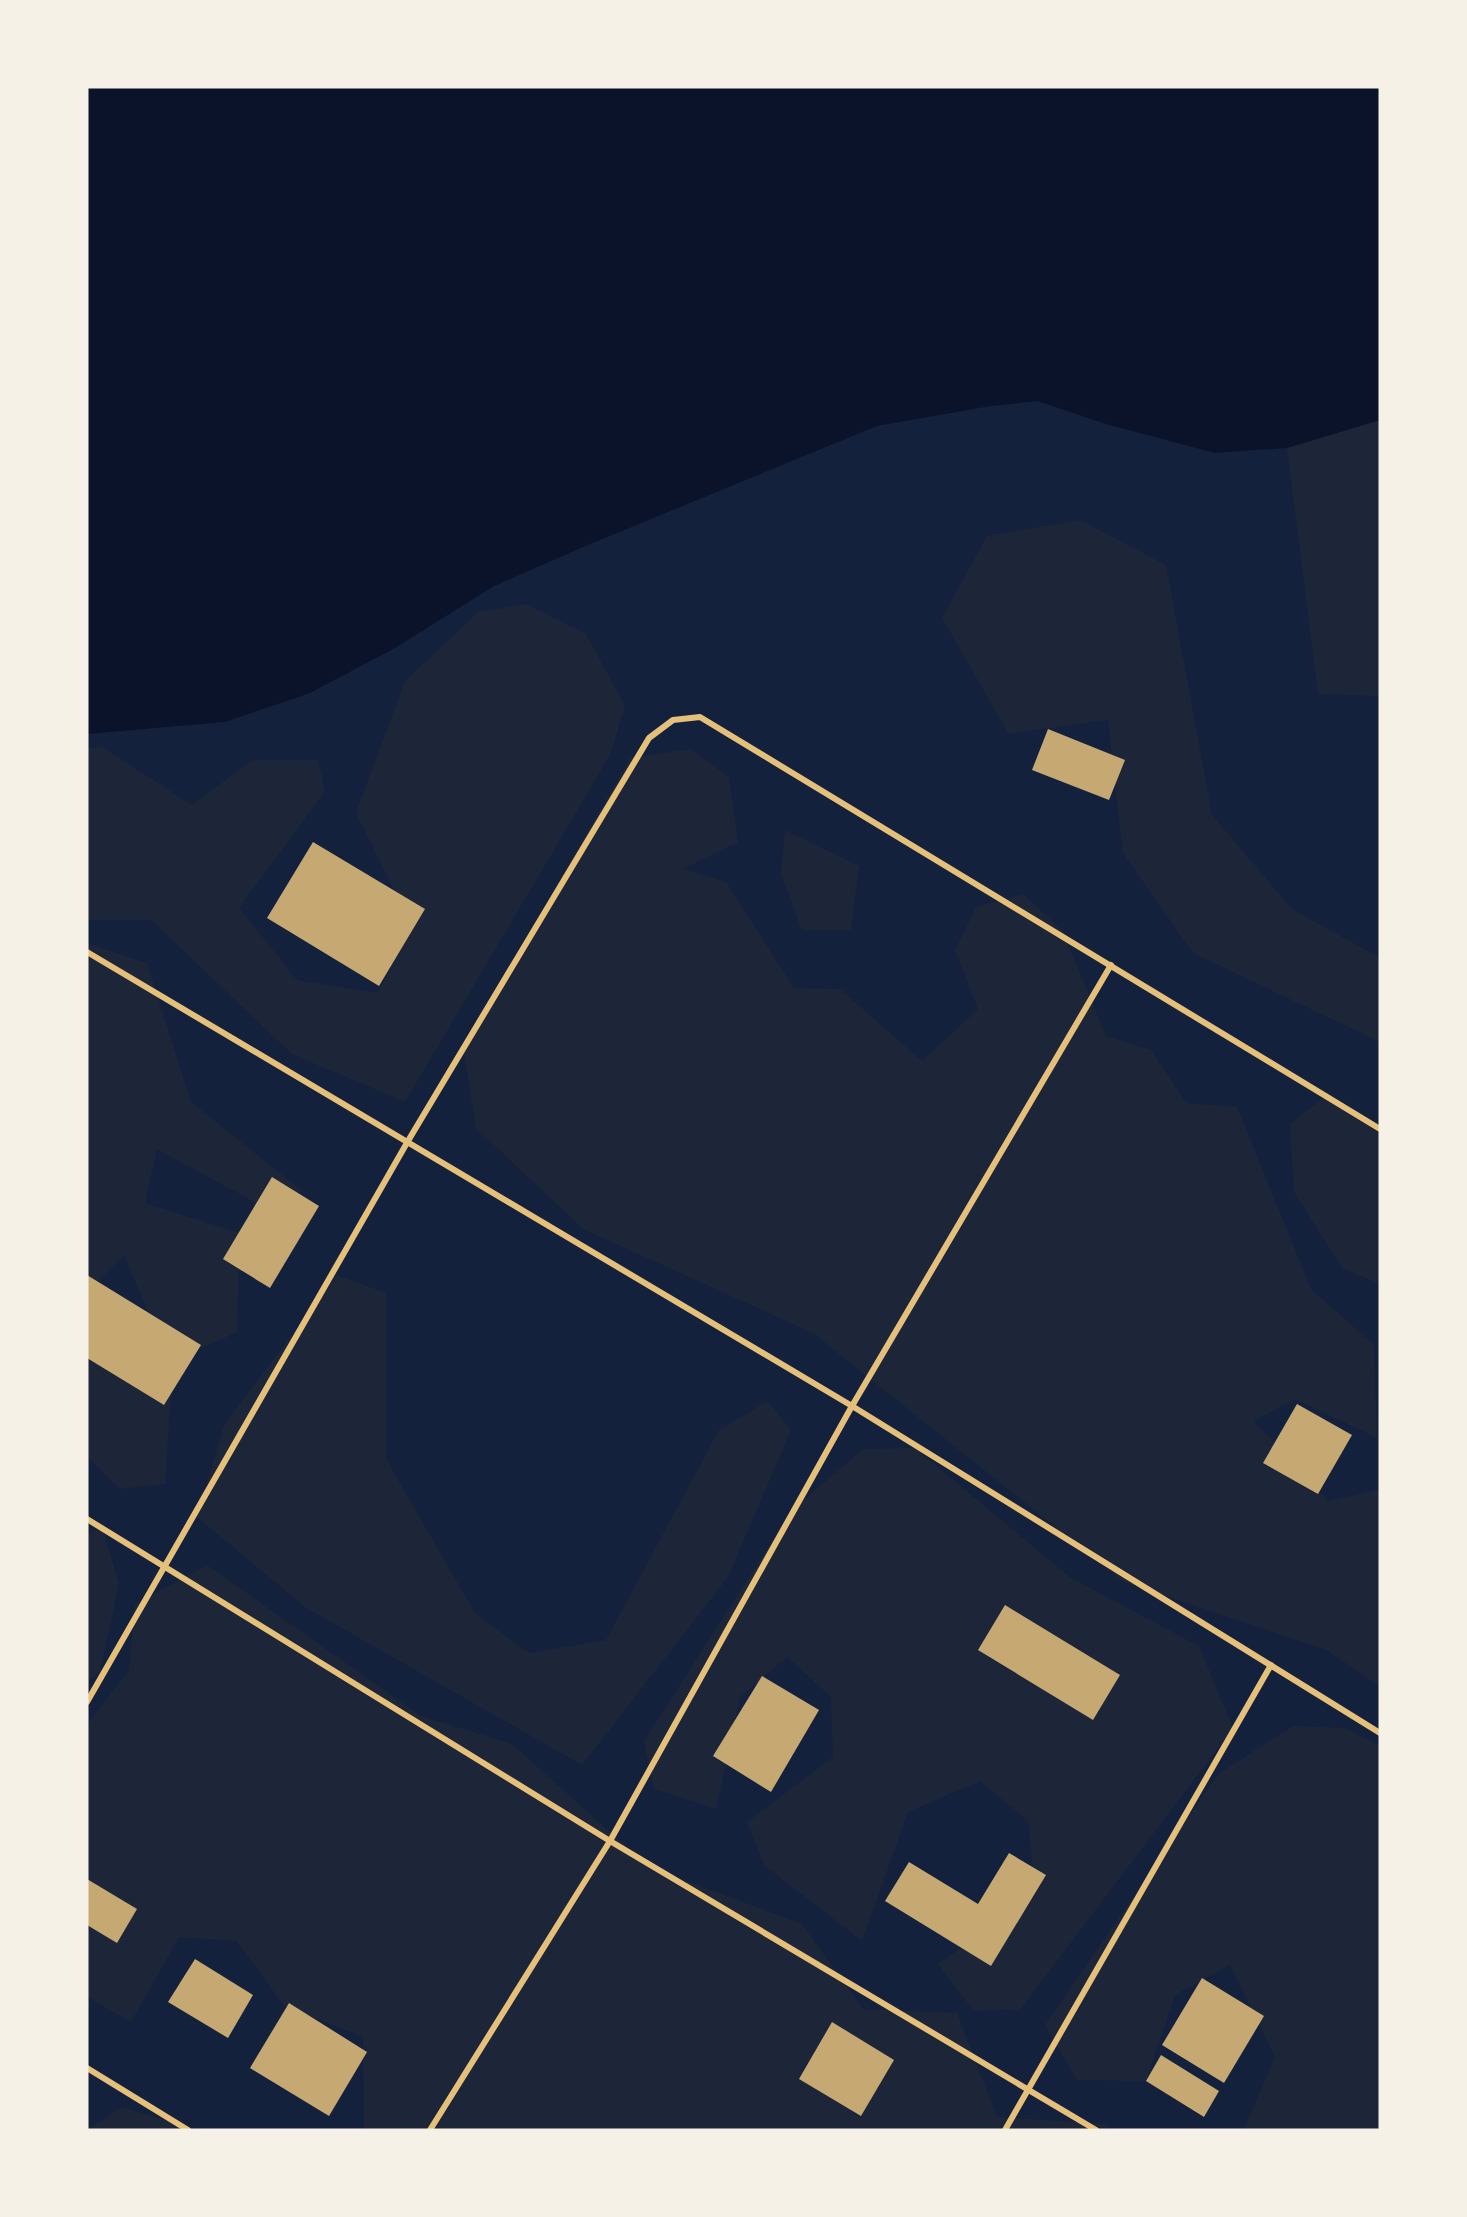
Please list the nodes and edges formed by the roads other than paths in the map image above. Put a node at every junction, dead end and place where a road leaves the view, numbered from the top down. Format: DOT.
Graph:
graph roads {
  1 [pos="87,952"];
  2 [pos="1111,965"];
  3 [pos="1380,1129"];
  4 [pos="408,1141"];
  5 [pos="852,1406"];
  6 [pos="87,1519"];
  7 [pos="165,1566"];
  8 [pos="1271,1665"];
  9 [pos="87,1702"];
  10 [pos="1380,1733"];
  11 [pos="610,1842"];
  12 [pos="87,2068"];
  13 [pos="1028,2089"];
  14 [pos="188,2130"];
  15 [pos="430,2130"];
  16 [pos="1005,2130"];
  17 [pos="1096,2130"];
  1 -- 4 [label="street"];
  2 -- 3 [label="street"];
  2 -- 4 [label="street"];
  2 -- 5 [label="street"];
  4 -- 5 [label="street"];
  4 -- 7 [label="street"];
  5 -- 8 [label="street"];
  5 -- 11 [label="street"];
  6 -- 7 [label="street"];
  7 -- 9 [label="street"];
  7 -- 11 [label="street"];
  8 -- 10 [label="street"];
  8 -- 13 [label="street"];
  11 -- 13 [label="street"];
  11 -- 15 [label="street"];
  12 -- 14 [label="street"];
  13 -- 16 [label="street"];
  13 -- 17 [label="street"];
}
